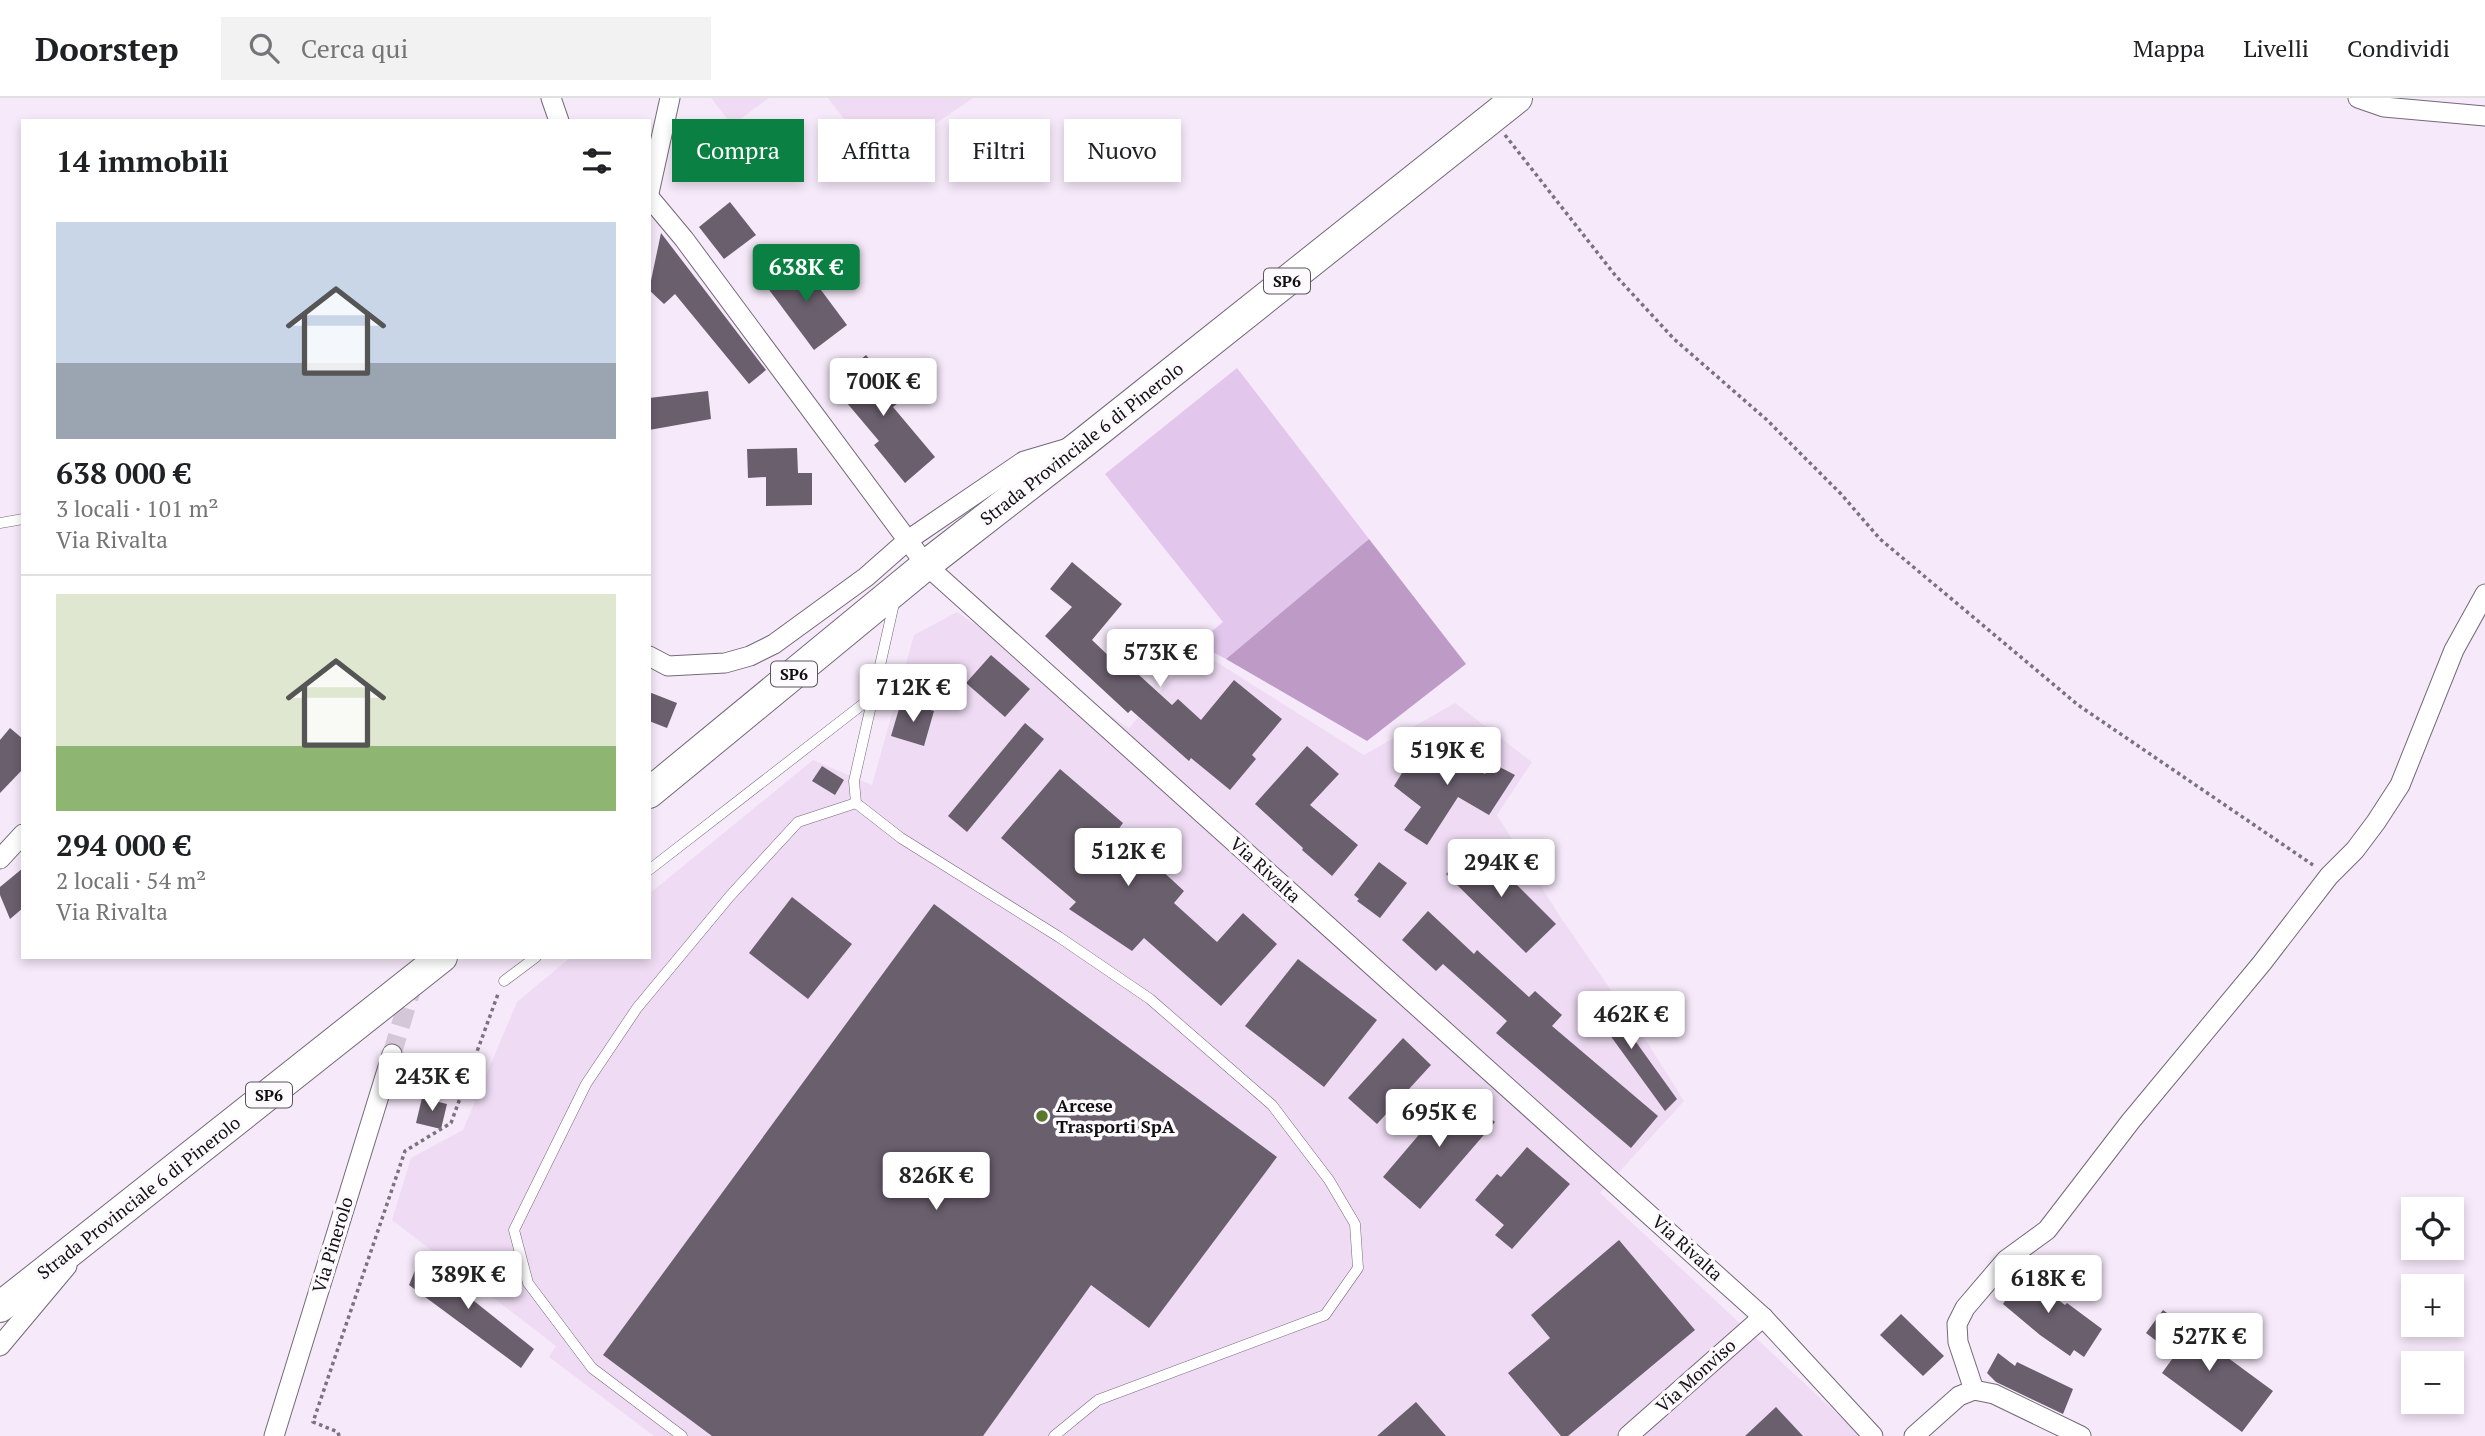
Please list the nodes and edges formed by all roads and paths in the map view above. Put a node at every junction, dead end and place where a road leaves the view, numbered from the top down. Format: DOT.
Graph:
graph roads {
  1 [pos="551,98"];
  2 [pos="670,98"];
  3 [pos="1517,98"];
  4 [pos="2358,98"];
  5 [pos="2485,116"];
  6 [pos="1492,118"];
  7 [pos="558,119"];
  8 [pos="651,183"];
  9 [pos="651,189"];
  10 [pos="1083,443"];
  11 [pos="21,519"];
  12 [pos="0,523"];
  13 [pos="908,540"];
  14 [pos="926,565"];
  15 [pos="866,577"];
  16 [pos="898,588"];
  17 [pos="2485,594"];
  18 [pos="651,657"];
  19 [pos="872,697"];
  20 [pos="651,791"];
  21 [pos="856,803"];
  22 [pos="21,836"];
  23 [pos="0,859"];
  24 [pos="651,868"];
  25 [pos="2329,876"];
  26 [pos="439,959"];
  27 [pos="534,959"];
  28 [pos="505,982"];
  29 [pos="392,1054"];
  30 [pos="96,1232"];
  31 [pos="0,1307"];
  32 [pos="1763,1317"];
  33 [pos="0,1346"];
  34 [pos="1974,1390"];
  35 [pos="274,1436"];
  36 [pos="339,1436"];
  37 [pos="682,1436"];
  38 [pos="1054,1436"];
  39 [pos="1628,1436"];
  40 [pos="1873,1436"];
  41 [pos="1914,1436"];
  42 [pos="2081,1436"];
  1 -- 7 [label="street"];
  2 -- 8 [label="street"];
  3 -- 6 [label="main road, Strada Provinciale 6 di Pinerolo / SP6"];
  4 -- 5 [label="street"];
  6 -- 10 [label="main road, Strada Provinciale 6 di Pinerolo / SP6"];
  6 -- 25 [label="path"];
  9 -- 13 [label="street, Via Rivalta"];
  10 -- 13 [label="street"];
  10 -- 14 [label="main road, Strada Provinciale 6 di Pinerolo / SP6"];
  11 -- 12 [label="lane"];
  13 -- 14 [label="street, Via Rivalta"];
  13 -- 15 [label="street"];
  14 -- 15 [label="street"];
  14 -- 16 [label="main road, Strada Provinciale 6 di Pinerolo / SP6"];
  14 -- 32 [label="street, Via Rivalta"];
  15 -- 18 [label="street"];
  16 -- 19 [label="lane"];
  16 -- 20 [label="main road, Strada Provinciale 6 di Pinerolo / SP6"];
  17 -- 25 [label="street"];
  19 -- 21 [label="lane"];
  19 -- 24 [label="lane"];
  21 -- 37 [label="lane"];
  21 -- 38 [label="lane"];
  22 -- 23 [label="street"];
  25 -- 34 [label="street"];
  26 -- 30 [label="main road, Strada Provinciale 6 di Pinerolo / SP6"];
  27 -- 28 [label="lane"];
  28 -- 36 [label="path"];
  29 -- 35 [label="street, Via Pinerolo"];
  30 -- 31 [label="main road, Strada Provinciale 6 di Pinerolo / SP6"];
  30 -- 33 [label="street"];
  32 -- 39 [label="street, Via Monviso"];
  32 -- 40 [label="street, Via Rivalta"];
  34 -- 41 [label="street"];
  34 -- 42 [label="street"];
}
